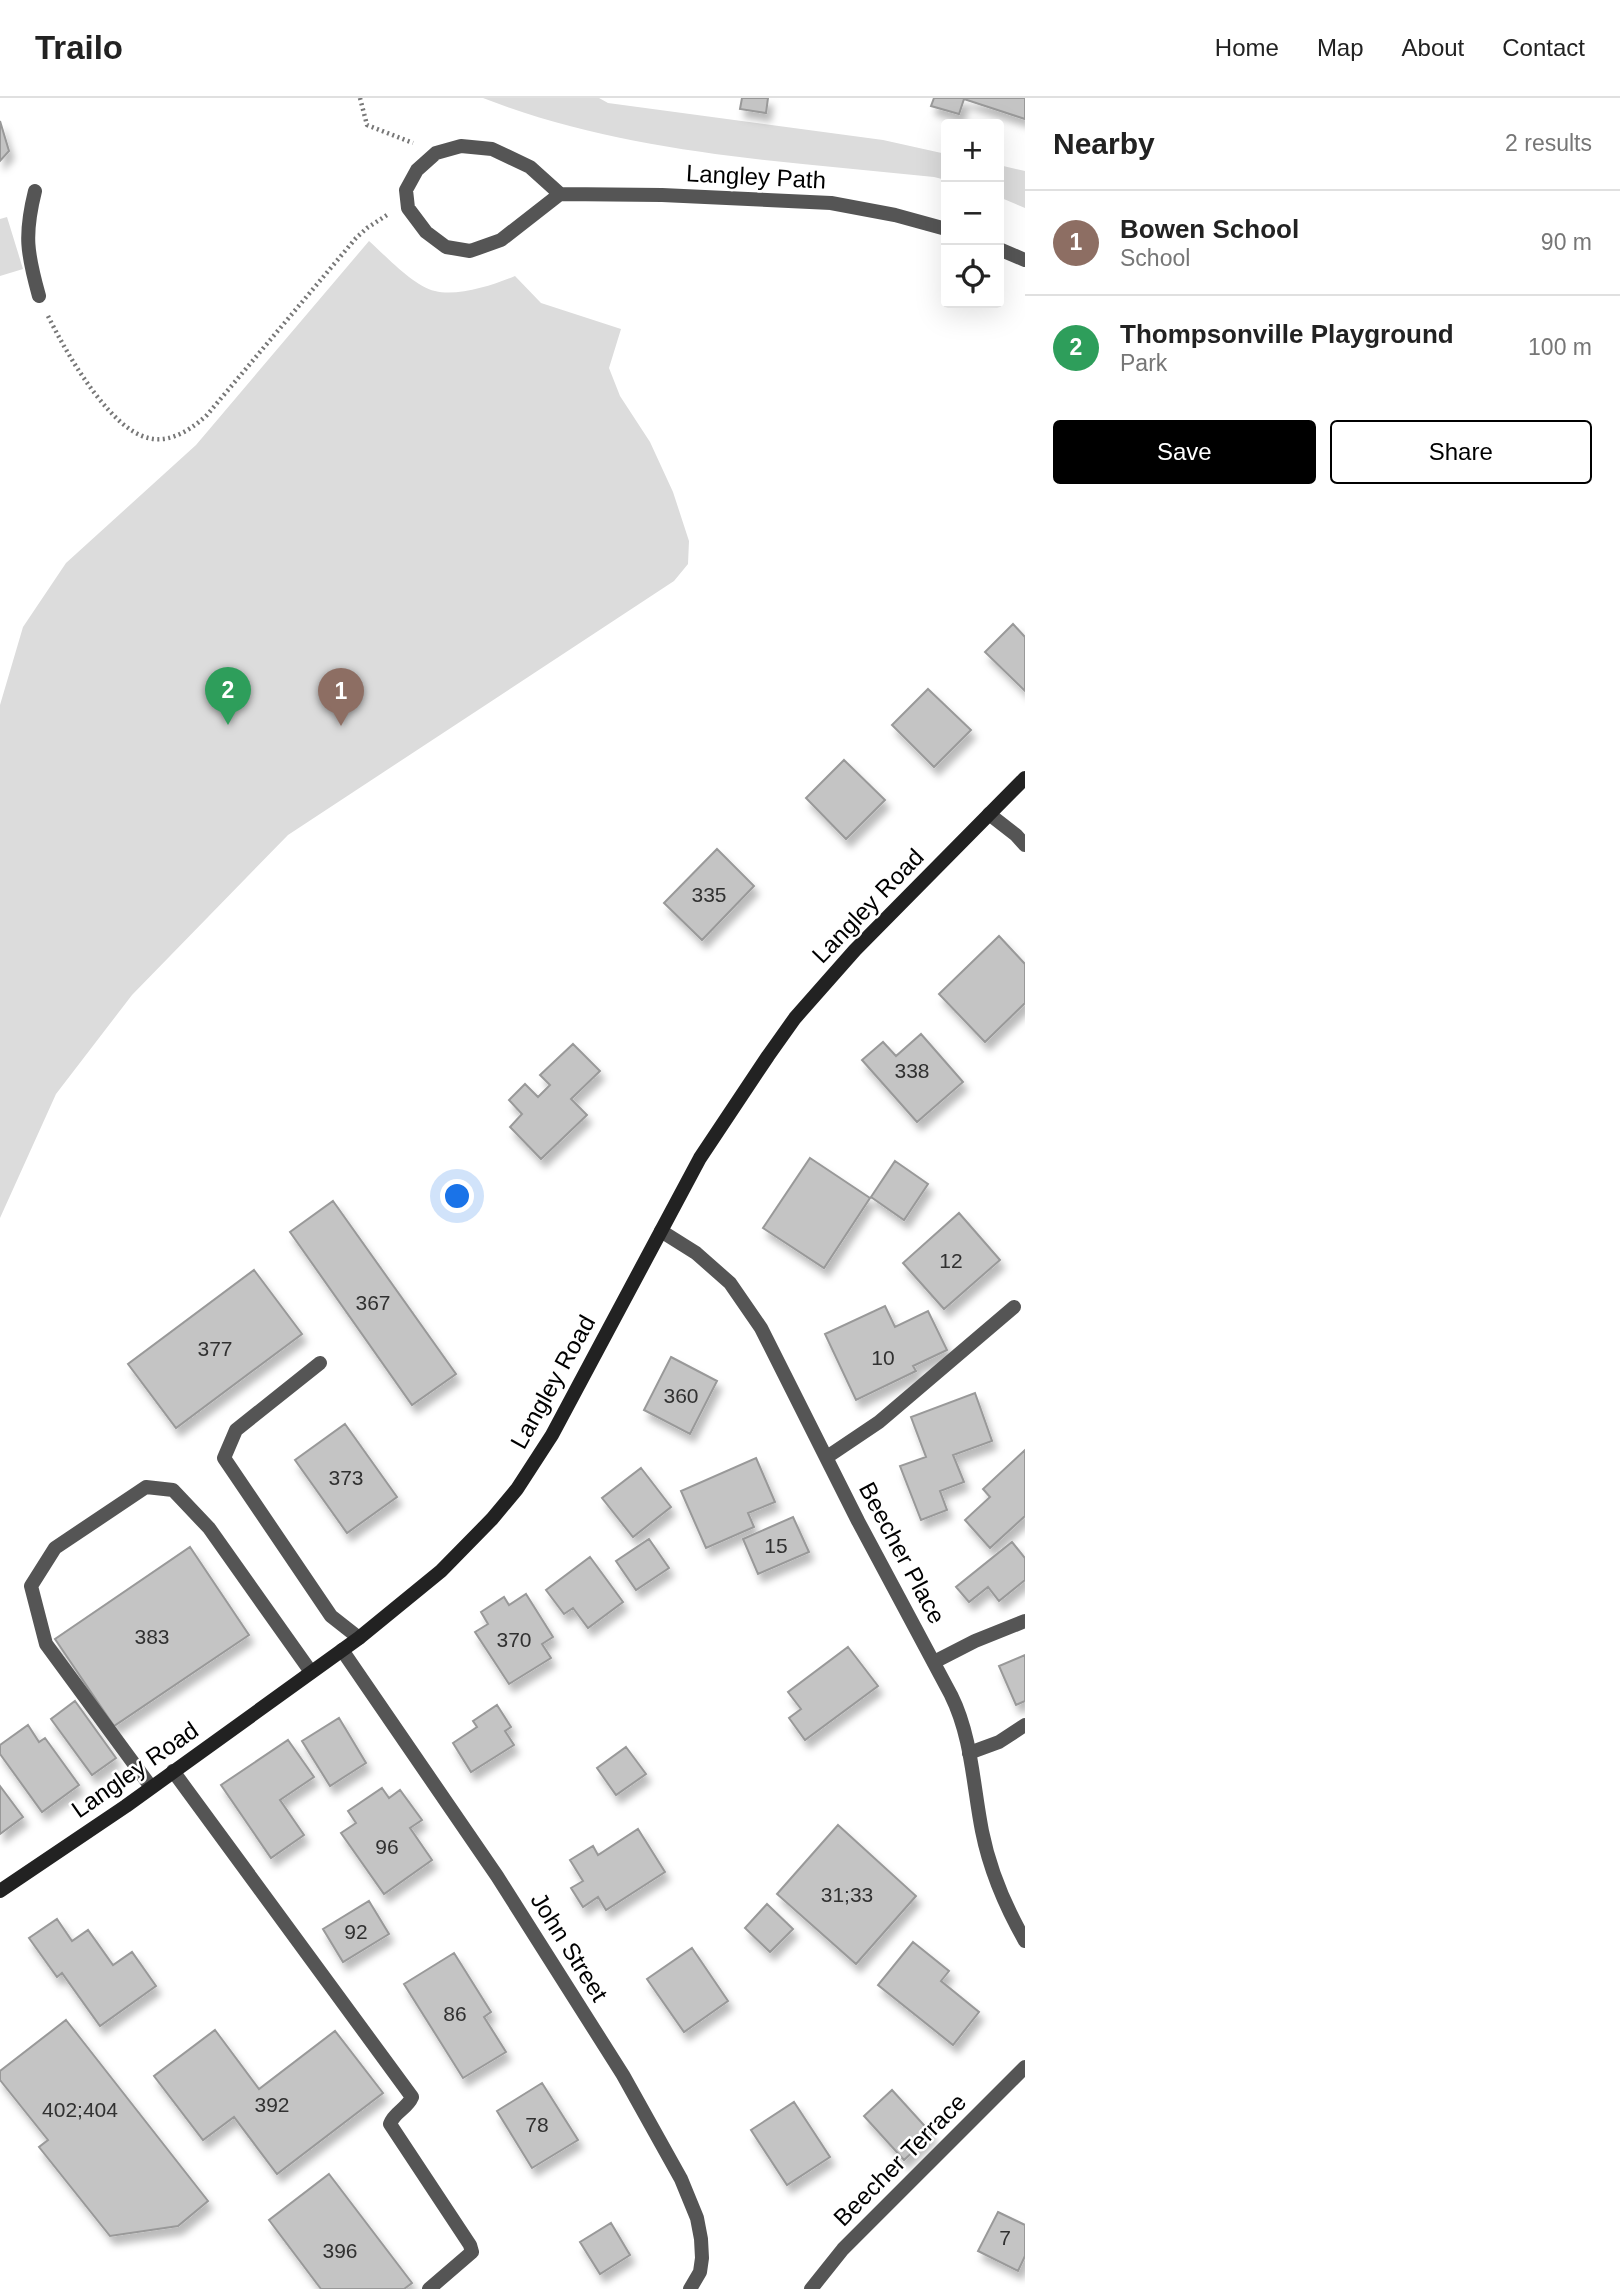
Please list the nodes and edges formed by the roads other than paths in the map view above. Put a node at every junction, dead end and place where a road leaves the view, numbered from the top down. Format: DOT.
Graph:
graph roads {
  1 [pos="35,191"];
  2 [pos="560,194"];
  3 [pos="941,228"];
  4 [pos="1004,251"];
  5 [pos="1025,260"];
  6 [pos="39,296"];
  7 [pos="1025,778"];
  8 [pos="989,814"];
  9 [pos="1025,845"];
  10 [pos="661,1231"];
  11 [pos="1014,1307"];
  12 [pos="320,1363"];
  13 [pos="827,1457"];
  14 [pos="1025,1621"];
  15 [pos="359,1638"];
  16 [pos="342,1650"];
  17 [pos="934,1662"];
  18 [pos="311,1672"];
  19 [pos="1025,1725"];
  20 [pos="969,1753"];
  21 [pos="173,1771"];
  22 [pos="151,1787"];
  23 [pos="0,1891"];
  24 [pos="1025,1941"];
  25 [pos="1025,2067"];
  26 [pos="429,2289"];
  27 [pos="690,2289"];
  28 [pos="811,2289"];
  1 -- 6 [label="street"];
  2 -- 2 [label="street"];
  2 -- 3 [label="street, Langley Path"];
  4 -- 5 [label="street"];
  7 -- 8 [label="street, Langley Road"];
  8 -- 9 [label="street"];
  8 -- 10 [label="street, Langley Road"];
  10 -- 13 [label="street, Beecher Place"];
  10 -- 15 [label="street, Langley Road"];
  11 -- 13 [label="street"];
  12 -- 15 [label="street"];
  13 -- 17 [label="street, Beecher Place"];
  14 -- 17 [label="street"];
  15 -- 16 [label="street, Langley Road"];
  16 -- 18 [label="street, Langley Road"];
  16 -- 27 [label="street, John Street"];
  17 -- 20 [label="street, Beecher Place"];
  18 -- 21 [label="street, Langley Road"];
  18 -- 22 [label="street"];
  19 -- 20 [label="street"];
  20 -- 24 [label="street, Beecher Place"];
  21 -- 22 [label="street, Langley Road"];
  21 -- 26 [label="street"];
  22 -- 23 [label="street, Langley Road"];
  25 -- 28 [label="street, Beecher Terrace"];
}
